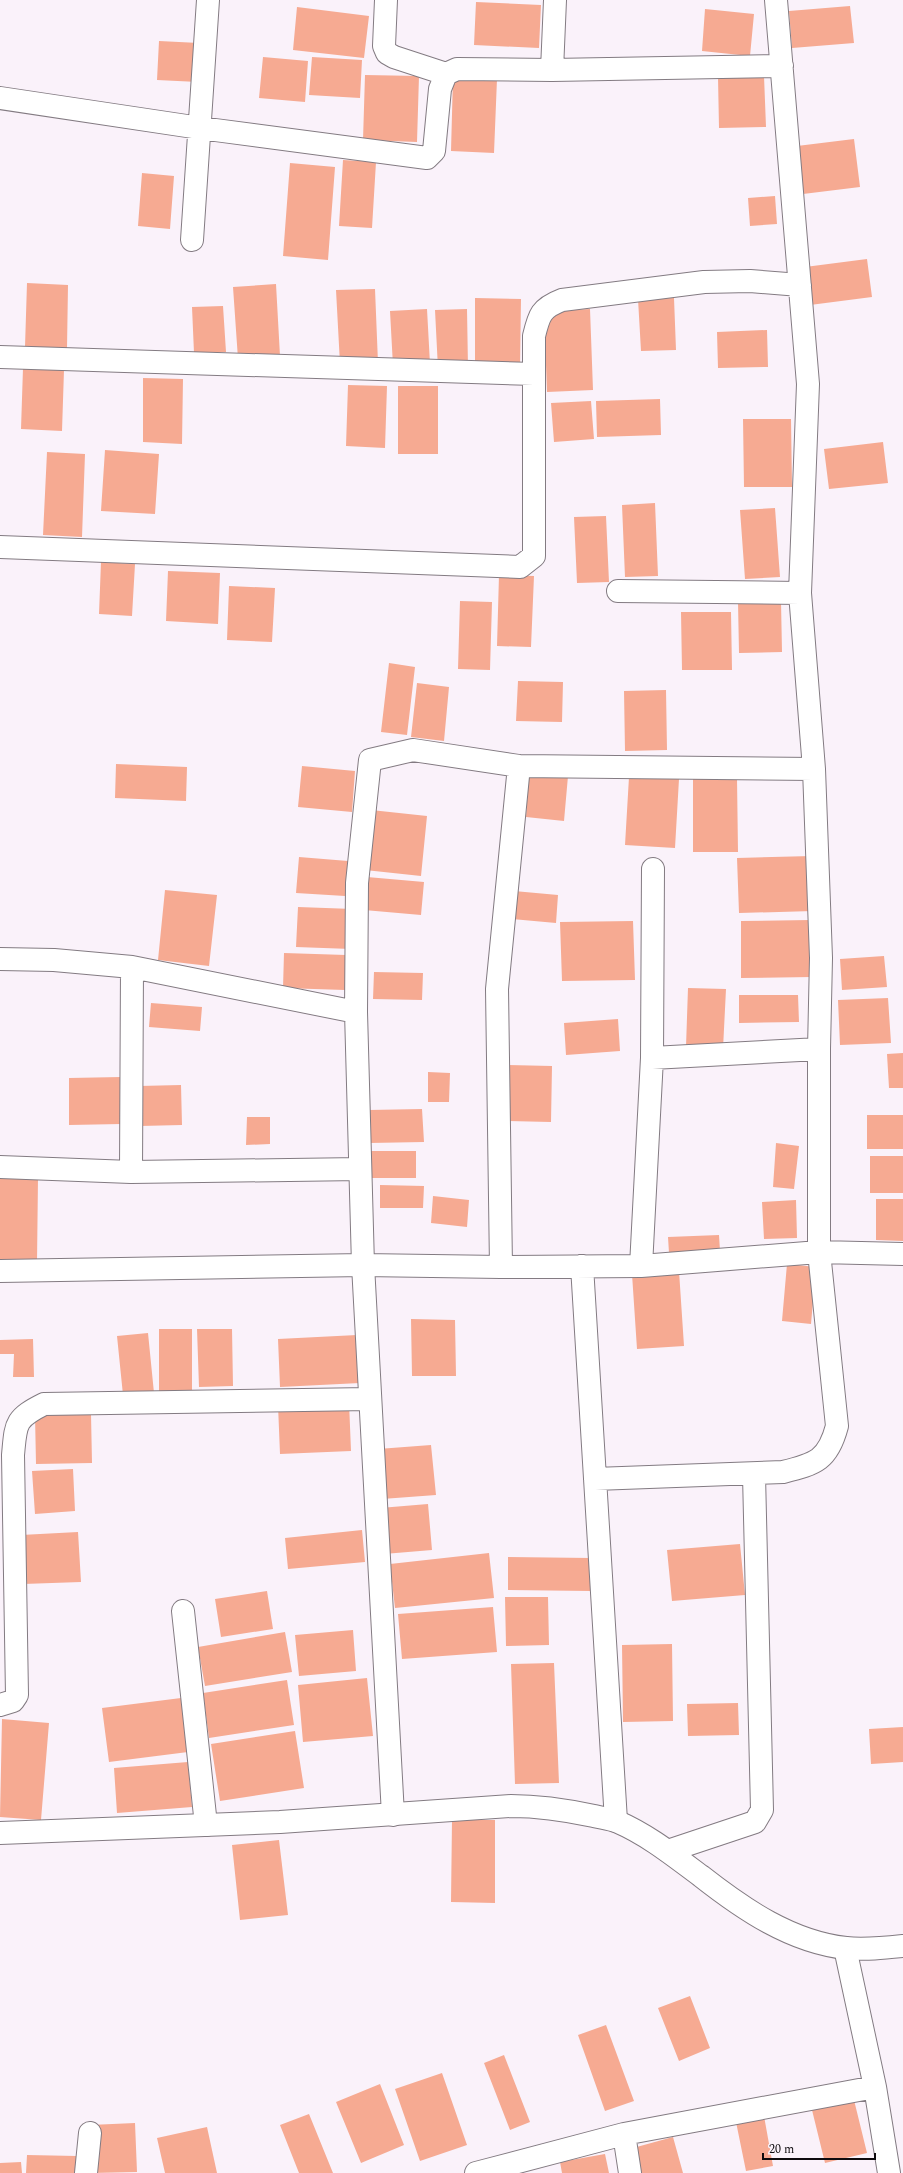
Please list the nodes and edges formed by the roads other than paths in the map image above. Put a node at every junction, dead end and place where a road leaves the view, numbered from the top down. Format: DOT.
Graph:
graph roads {
  1 [pos="208,0"];
  2 [pos="386,0"];
  3 [pos="555,0"];
  4 [pos="776,0"];
  5 [pos="782,66"];
  6 [pos="552,70"];
  7 [pos="446,74"];
  8 [pos="0,98"];
  9 [pos="200,128"];
  10 [pos="192,240"];
  11 [pos="800,285"];
  12 [pos="0,357"];
  13 [pos="534,374"];
  14 [pos="0,547"];
  15 [pos="618,591"];
  16 [pos="800,593"];
  17 [pos="519,766"];
  18 [pos="814,769"];
  19 [pos="654,869"];
  20 [pos="0,959"];
  21 [pos="132,967"];
  22 [pos="356,1012"];
  23 [pos="819,1049"];
  24 [pos="652,1058"];
  25 [pos="0,1167"];
  26 [pos="360,1168"];
  27 [pos="131,1172"];
  28 [pos="819,1252"];
  29 [pos="903,1254"];
  30 [pos="362,1265"];
  31 [pos="582,1266"];
  32 [pos="641,1266"];
  33 [pos="501,1267"];
  34 [pos="0,1271"];
  35 [pos="369,1399"];
  36 [pos="754,1475"];
  37 [pos="595,1479"];
  38 [pos="183,1612"];
  39 [pos="0,1704"];
  40 [pos="393,1815"];
  41 [pos="616,1821"];
  42 [pos="206,1825"];
  43 [pos="0,1833"];
  44 [pos="668,1851"];
  45 [pos="903,1946"];
  46 [pos="845,1948"];
  47 [pos="875,2087"];
  48 [pos="90,2133"];
  49 [pos="624,2134"];
  50 [pos="86,2173"];
  51 [pos="476,2173"];
  52 [pos="630,2173"];
  53 [pos="889,2173"];
  1 -- 9 [label="street"];
  2 -- 7 [label="street"];
  3 -- 6 [label="street"];
  4 -- 5 [label="street"];
  5 -- 6 [label="street"];
  5 -- 11 [label="street"];
  6 -- 7 [label="street"];
  7 -- 9 [label="street"];
  8 -- 9 [label="street"];
  9 -- 10 [label="street"];
  11 -- 13 [label="street"];
  11 -- 16 [label="street"];
  12 -- 13 [label="street"];
  13 -- 14 [label="street"];
  15 -- 16 [label="street"];
  16 -- 18 [label="street"];
  17 -- 18 [label="street"];
  17 -- 22 [label="street"];
  17 -- 33 [label="street"];
  18 -- 23 [label="street"];
  19 -- 24 [label="street"];
  20 -- 21 [label="street"];
  21 -- 22 [label="street"];
  21 -- 27 [label="street"];
  22 -- 26 [label="street"];
  23 -- 24 [label="street"];
  23 -- 28 [label="street"];
  24 -- 32 [label="street"];
  25 -- 27 [label="street"];
  26 -- 27 [label="street"];
  26 -- 30 [label="street"];
  28 -- 29 [label="street"];
  28 -- 32 [label="street"];
  28 -- 36 [label="street"];
  30 -- 33 [label="street"];
  30 -- 34 [label="street"];
  30 -- 35 [label="street"];
  31 -- 32 [label="street"];
  31 -- 33 [label="street"];
  31 -- 37 [label="street"];
  35 -- 39 [label="street"];
  35 -- 40 [label="street"];
  36 -- 37 [label="street"];
  36 -- 44 [label="street"];
  37 -- 41 [label="street"];
  38 -- 42 [label="street"];
  40 -- 41 [label="street"];
  40 -- 42 [label="street"];
  41 -- 44 [label="street"];
  42 -- 43 [label="street"];
  44 -- 46 [label="street"];
  45 -- 46 [label="street"];
  46 -- 47 [label="street"];
  47 -- 49 [label="street"];
  47 -- 53 [label="street"];
  48 -- 50 [label="street"];
  49 -- 51 [label="street"];
  49 -- 52 [label="street"];
}
